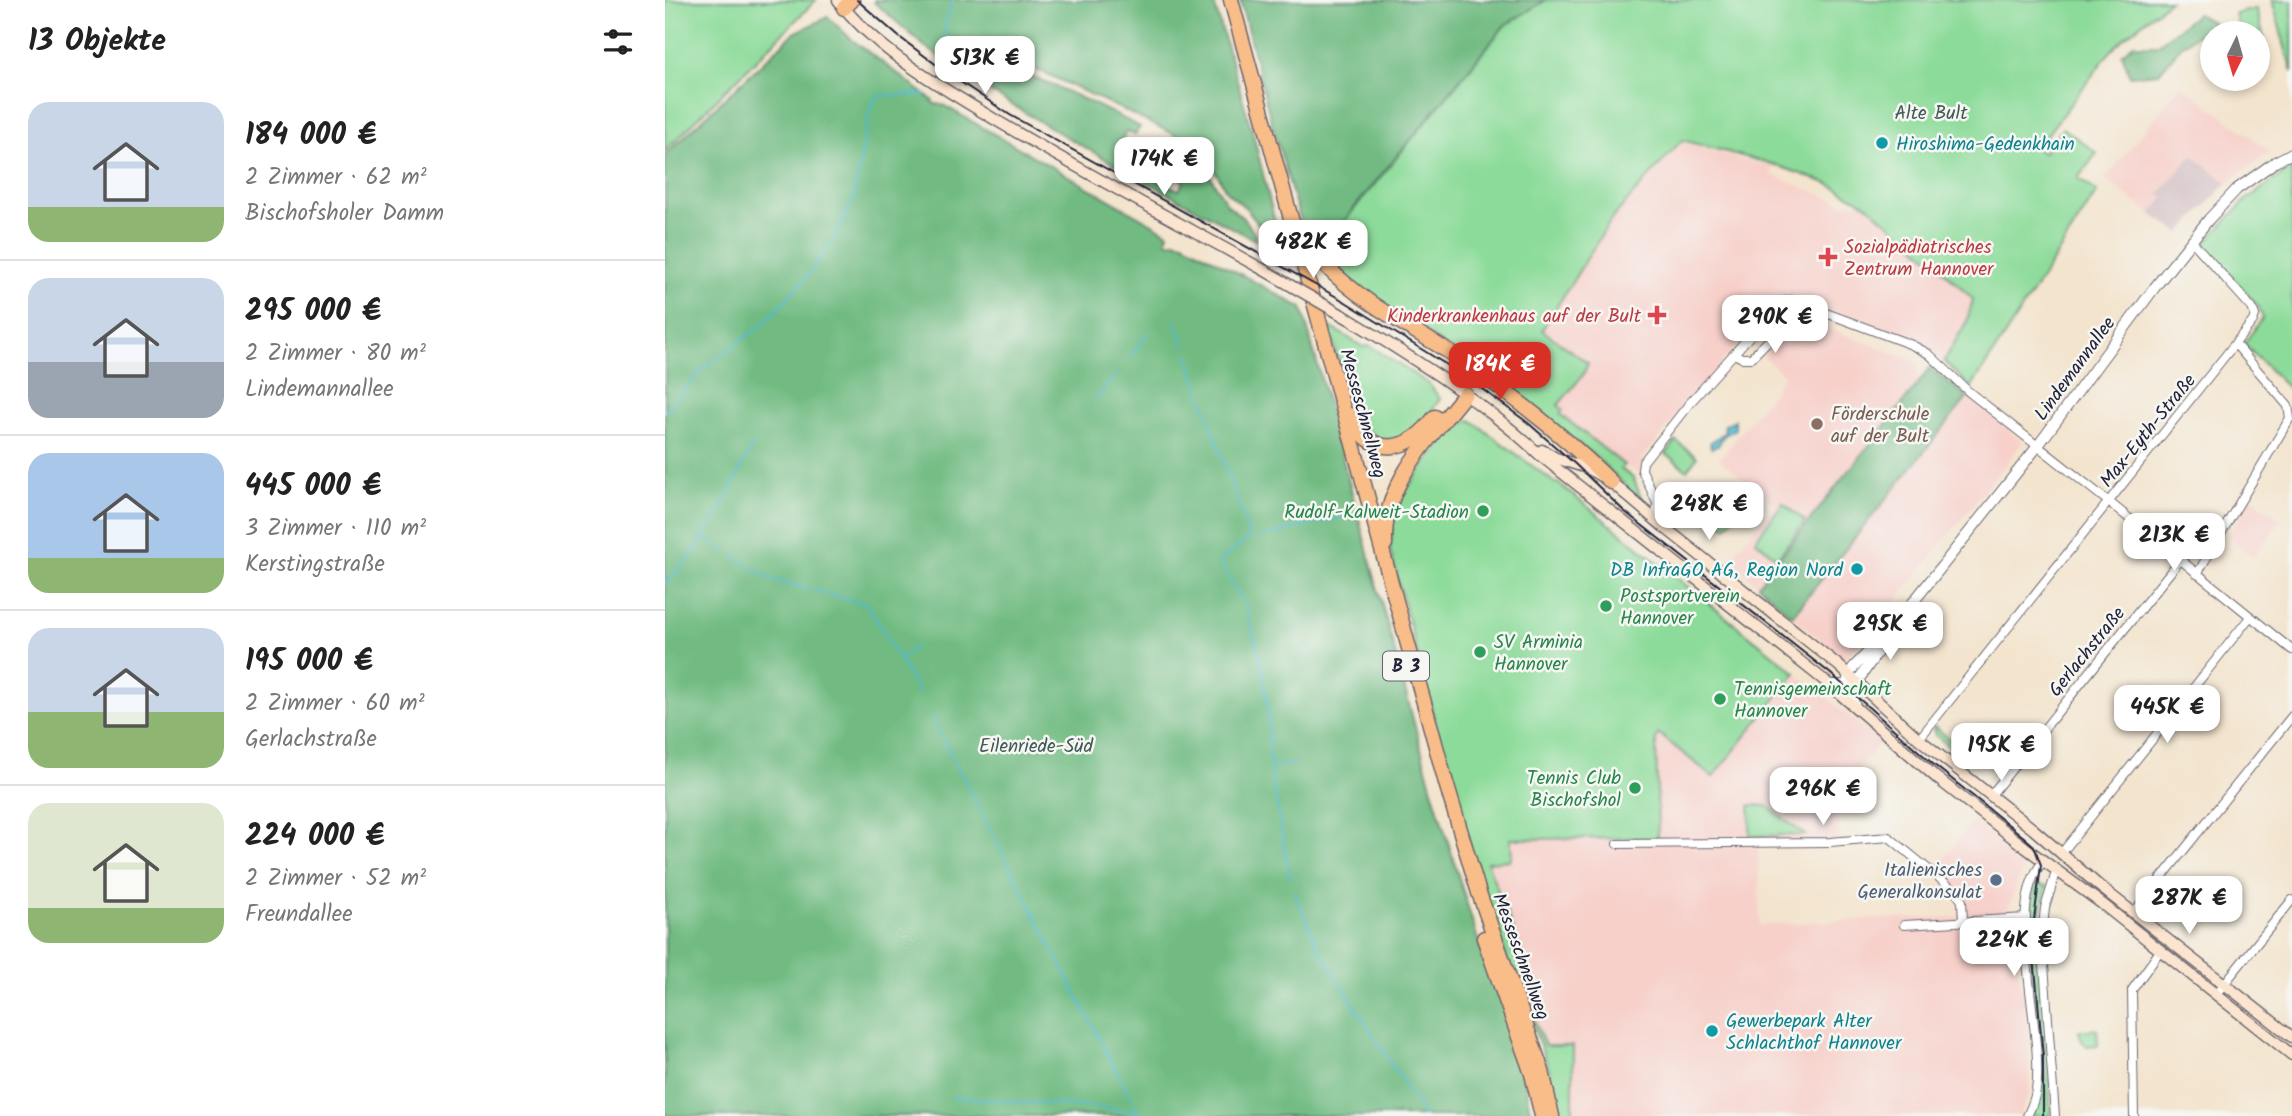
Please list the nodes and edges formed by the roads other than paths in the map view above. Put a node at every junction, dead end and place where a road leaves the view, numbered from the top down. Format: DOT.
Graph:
graph roads {
  1 [pos="1223,0"];
  2 [pos="1231,0"];
  3 [pos="844,3"];
  4 [pos="2292,153"];
  5 [pos="1291,220"];
  6 [pos="2191,240"];
  7 [pos="1803,306"];
  8 [pos="2236,345"];
  9 [pos="1734,354"];
  10 [pos="1336,385"];
  11 [pos="1461,391"];
  12 [pos="1524,440"];
  13 [pos="2038,447"];
  14 [pos="1611,482"];
  15 [pos="2109,502"];
  16 [pos="1656,520"];
  17 [pos="1643,537"];
  18 [pos="2180,559"];
  19 [pos="2197,574"];
  20 [pos="1389,578"];
  21 [pos="2250,617"];
  22 [pos="2292,650"];
  23 [pos="1850,680"];
  24 [pos="1830,685"];
  25 [pos="1855,707"];
  26 [pos="2292,716"];
  27 [pos="1919,739"];
  28 [pos="1991,795"];
  29 [pos="1617,844"];
  30 [pos="2061,854"];
  31 [pos="2045,861"];
  32 [pos="2057,869"];
  33 [pos="2292,900"];
  34 [pos="2134,912"];
  35 [pos="2026,918"];
  36 [pos="1963,921"];
  37 [pos="1904,925"];
  38 [pos="2160,951"];
  39 [pos="2224,984"];
  40 [pos="2215,994"];
  41 [pos="2292,1037"];
  42 [pos="2292,1055"];
  43 [pos="1542,1116"];
  44 [pos="1552,1116"];
  45 [pos="2027,1116"];
  46 [pos="2055,1116"];
  47 [pos="2134,1116"];
  1 -- 43 [label="highway, Messeschnellweg / B 3"];
  2 -- 5 [label="highway, Messeschnellweg / B 3"];
  3 -- 11 [label="main road, bridge"];
  4 -- 6 [label="street, Lindemannallee"];
  5 -- 10 [label="highway, Messeschnellweg / B 3"];
  5 -- 14 [label="highway"];
  6 -- 8 [label="street, Max-Eyth-Straße"];
  6 -- 13 [label="street, Lindemannallee"];
  7 -- 9 [label="street"];
  7 -- 9 [label="street"];
  7 -- 13 [label="street"];
  8 -- 15 [label="street, Max-Eyth-Straße"];
  8 -- 19 [label="street"];
  9 -- 16 [label="street"];
  10 -- 11 [label="highway"];
  10 -- 20 [label="highway, Messeschnellweg / B 3"];
  11 -- 12 [label="main road"];
  11 -- 20 [label="highway"];
  12 -- 14 [label="main road"];
  12 -- 17 [label="main road"];
  13 -- 15 [label="street"];
  13 -- 23 [label="street, Lindemannallee"];
  14 -- 16 [label="main road"];
  15 -- 18 [label="street"];
  15 -- 27 [label="street, Max-Eyth-Straße"];
  16 -- 17 [label="main road"];
  16 -- 23 [label="main road"];
  17 -- 24 [label="main road"];
  18 -- 19 [label="street"];
  18 -- 28 [label="street, Gerlachstraße"];
  19 -- 21 [label="street"];
  20 -- 44 [label="highway, Messeschnellweg / B 3"];
  21 -- 22 [label="street"];
  21 -- 30 [label="street"];
  23 -- 24 [label="street"];
  23 -- 25 [label="street"];
  23 -- 27 [label="main road"];
  24 -- 25 [label="main road"];
  25 -- 31 [label="main road"];
  26 -- 34 [label="street"];
  27 -- 28 [label="main road"];
  28 -- 30 [label="main road"];
  29 -- 36 [label="street"];
  30 -- 31 [label="main road"];
  30 -- 32 [label="main road"];
  30 -- 34 [label="main road"];
  31 -- 32 [label="main road"];
  31 -- 35 [label="street"];
  32 -- 38 [label="main road"];
  32 -- 46 [label="street"];
  33 -- 39 [label="street"];
  34 -- 39 [label="main road"];
  35 -- 36 [label="street"];
  35 -- 45 [label="street"];
  36 -- 37 [label="street"];
  38 -- 40 [label="main road"];
  38 -- 47 [label="street"];
  39 -- 40 [label="street"];
  39 -- 41 [label="main road"];
  40 -- 42 [label="main road"];
}
